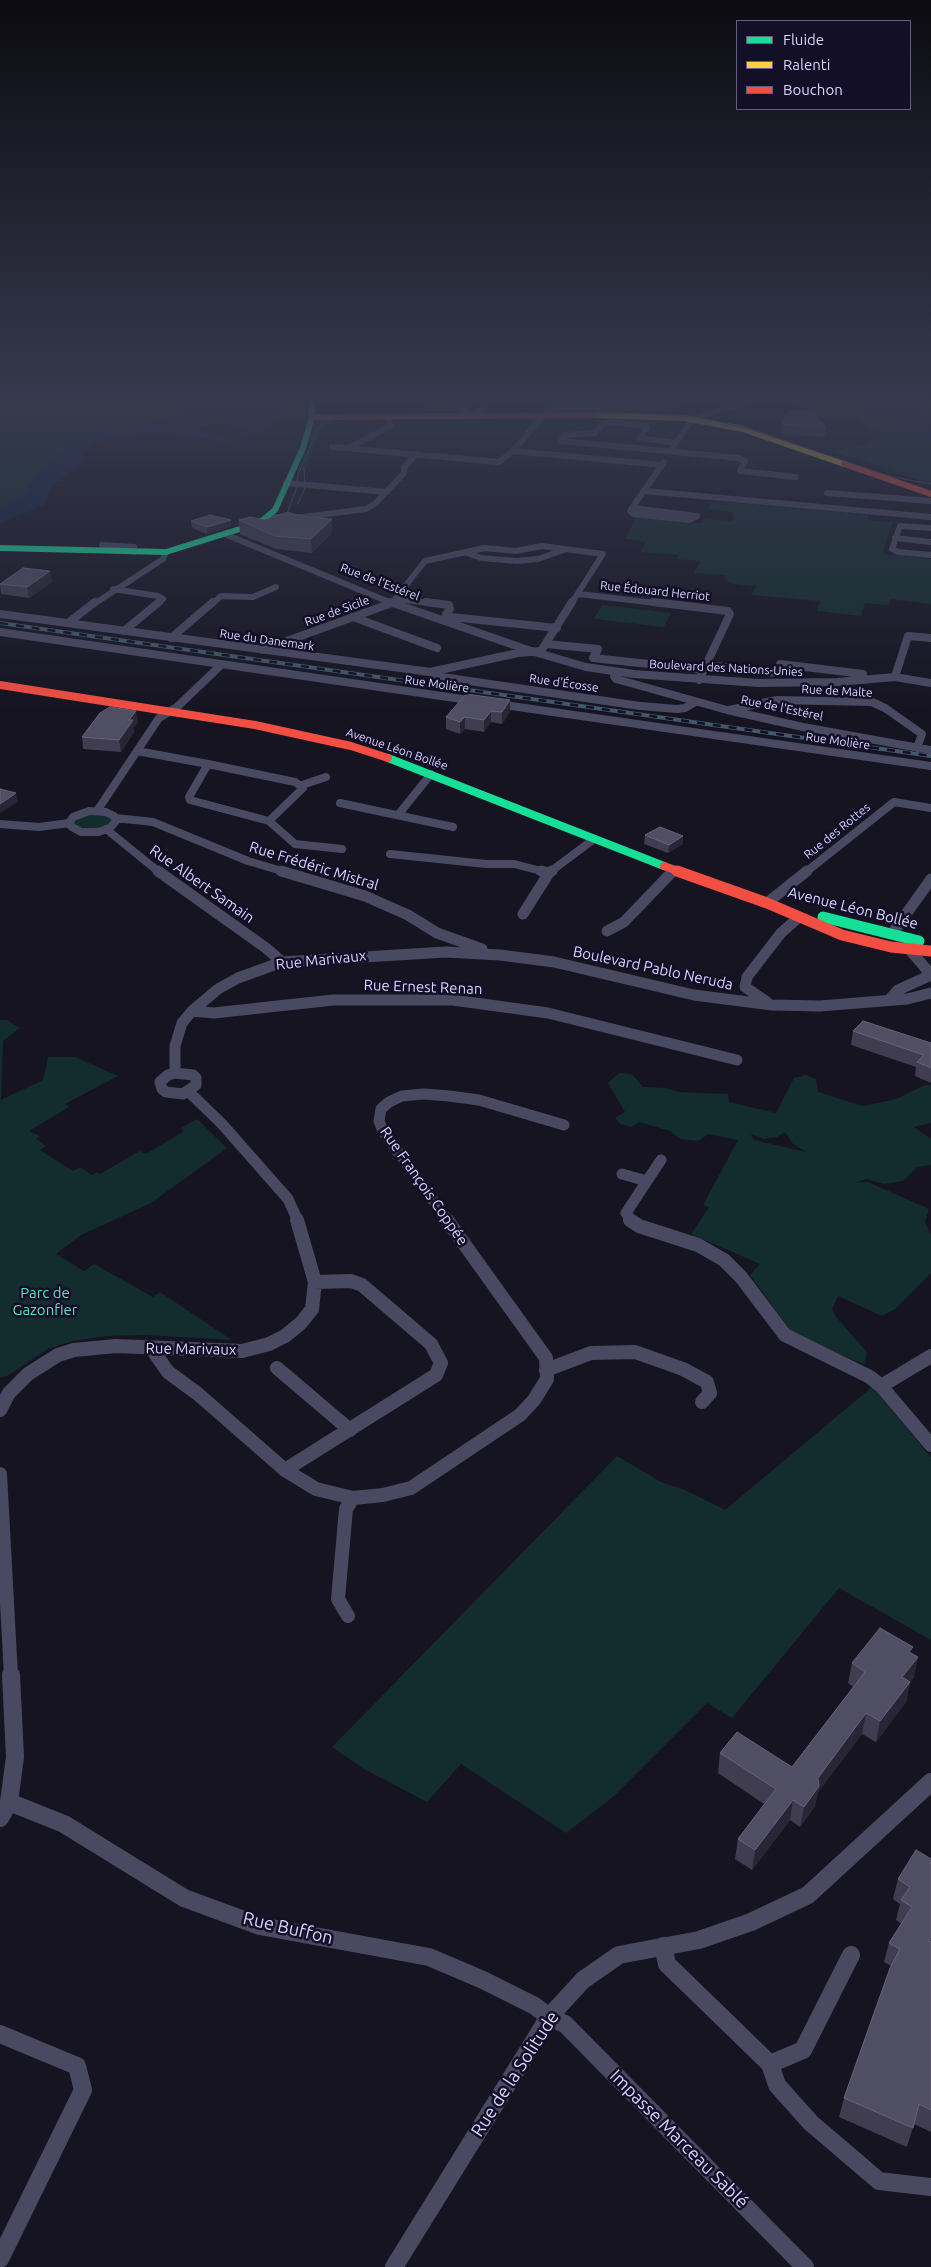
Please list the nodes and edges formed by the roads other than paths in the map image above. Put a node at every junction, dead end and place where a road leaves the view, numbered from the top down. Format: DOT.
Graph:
graph roads {
  1 [pos="278,503"];
  2 [pos="375,503"];
  3 [pos="636,503"];
  4 [pos="774,503"];
  5 [pos="632,508"];
  6 [pos="269,517"];
  7 [pos="931,517"];
  8 [pos="931,528"];
  9 [pos="227,534"];
  10 [pos="895,538"];
  11 [pos="931,542"];
  12 [pos="102,545"];
  13 [pos="0,548"];
  14 [pos="565,549"];
  15 [pos="134,552"];
  16 [pos="166,552"];
  17 [pos="465,552"];
  18 [pos="931,555"];
  19 [pos="276,587"];
  20 [pos="113,589"];
  21 [pos="579,594"];
  22 [pos="394,601"];
  23 [pos="0,614"];
  24 [pos="354,617"];
  25 [pos="68,623"];
  26 [pos="557,628"];
  27 [pos="124,631"];
  28 [pos="0,632"];
  29 [pos="171,638"];
  30 [pos="931,638"];
  31 [pos="546,644"];
  32 [pos="437,648"];
  33 [pos="261,650"];
  34 [pos="530,652"];
  35 [pos="550,658"];
  36 [pos="221,665"];
  37 [pos="705,667"];
  38 [pos="430,672"];
  39 [pos="617,672"];
  40 [pos="628,673"];
  41 [pos="863,674"];
  42 [pos="895,677"];
  43 [pos="699,680"];
  44 [pos="630,683"];
  45 [pos="931,683"];
  46 [pos="0,686"];
  47 [pos="481,702"];
  48 [pos="695,702"];
  49 [pos="490,703"];
  50 [pos="728,710"];
  51 [pos="168,712"];
  52 [pos="917,748"];
  53 [pos="931,750"];
  54 [pos="137,751"];
  55 [pos="208,764"];
  56 [pos="931,766"];
  57 [pos="431,774"];
  58 [pos="326,777"];
  59 [pos="302,785"];
  60 [pos="340,803"];
  61 [pos="931,808"];
  62 [pos="97,811"];
  63 [pos="398,815"];
  64 [pos="115,818"];
  65 [pos="269,821"];
  66 [pos="69,822"];
  67 [pos="0,824"];
  68 [pos="452,827"];
  69 [pos="106,830"];
  70 [pos="594,839"];
  71 [pos="342,849"];
  72 [pos="390,854"];
  73 [pos="674,870"];
  74 [pos="549,873"];
  75 [pos="931,879"];
  76 [pos="767,903"];
  77 [pos="522,914"];
  78 [pos="798,918"];
  79 [pos="608,931"];
  80 [pos="892,934"];
  81 [pos="931,944"];
  82 [pos="908,949"];
  83 [pos="931,951"];
  84 [pos="500,955"];
  85 [pos="282,962"];
  86 [pos="929,975"];
  87 [pos="931,993"];
  88 [pos="890,999"];
  89 [pos="772,1005"];
  90 [pos="192,1011"];
  91 [pos="737,1060"];
  92 [pos="175,1073"];
  93 [pos="188,1092"];
  94 [pos="564,1125"];
  95 [pos="661,1160"];
  96 [pos="622,1174"];
  97 [pos="647,1181"];
  98 [pos="315,1282"];
  99 [pos="152,1350"];
  100 [pos="931,1356"];
  101 [pos="277,1368"];
  102 [pos="546,1370"];
  103 [pos="881,1386"];
  104 [pos="702,1402"];
  105 [pos="0,1410"];
  106 [pos="350,1430"];
  107 [pos="931,1445"];
  108 [pos="285,1470"];
  109 [pos="0,1474"];
  110 [pos="353,1498"];
  111 [pos="3,1611"];
  112 [pos="348,1616"];
  113 [pos="931,1782"];
  114 [pos="9,1802"];
  115 [pos="0,1818"];
  116 [pos="663,1946"];
  117 [pos="851,1955"];
  118 [pos="549,2017"];
  119 [pos="0,2034"];
  120 [pos="770,2064"];
  121 [pos="931,2188"];
  122 [pos="0,2259"];
  123 [pos="394,2267"];
  124 [pos="805,2267"];
  1 -- 6 [label="street"];
  2 -- 6 [label="street"];
  3 -- 5 [label="street"];
  4 -- 7 [label="street"];
  5 -- 5 [label="street"];
  6 -- 9 [label="street"];
  8 -- 10 [label="street"];
  9 -- 16 [label="street"];
  9 -- 22 [label="street, Rue de l'Estérel"];
  10 -- 11 [label="street"];
  10 -- 18 [label="street"];
  12 -- 15 [label="street"];
  13 -- 15 [label="street"];
  14 -- 17 [label="street"];
  14 -- 17 [label="street"];
  14 -- 21 [label="street"];
  15 -- 16 [label="street"];
  16 -- 20 [label="street"];
  17 -- 22 [label="street"];
  19 -- 29 [label="street"];
  20 -- 25 [label="street"];
  20 -- 27 [label="street"];
  21 -- 26 [label="street"];
  21 -- 37 [label="street, Rue Édouard Herriot"];
  22 -- 24 [label="street, Rue de Sicile"];
  22 -- 26 [label="street"];
  22 -- 34 [label="street, Rue de l'Estérel"];
  23 -- 25 [label="street, Rue du Danemark"];
  24 -- 32 [label="street"];
  24 -- 33 [label="street, Rue de Sicile"];
  25 -- 27 [label="street, Rue du Danemark"];
  26 -- 31 [label="street"];
  27 -- 29 [label="street, Rue du Danemark"];
  28 -- 36 [label="street, Rue Molière"];
  29 -- 33 [label="street, Rue du Danemark"];
  30 -- 42 [label="street"];
  31 -- 34 [label="street"];
  31 -- 37 [label="street"];
  33 -- 38 [label="street, Rue du Danemark"];
  34 -- 35 [label="street, Rue de l'Estérel"];
  34 -- 38 [label="street, Rue du Danemark"];
  35 -- 39 [label="street, Boulevard des Nations-Unies"];
  36 -- 47 [label="street, Rue Molière"];
  36 -- 51 [label="street"];
  37 -- 41 [label="street"];
  37 -- 43 [label="street"];
  38 -- 48 [label="street, Rue d'Écosse"];
  39 -- 40 [label="street, Boulevard des Nations-Unies"];
  39 -- 44 [label="street, Rue de l'Estérel"];
  40 -- 43 [label="street, Boulevard des Nations-Unies"];
  40 -- 44 [label="street"];
  42 -- 43 [label="street, Boulevard des Nations-Unies"];
  42 -- 45 [label="street, Boulevard des Nations-Unies"];
  44 -- 48 [label="street, Rue de l'Estérel"];
  46 -- 51 [label="street, Avenue Léon Bollée"];
  48 -- 50 [label="street, Rue de l'Estérel"];
  49 -- 56 [label="street, Rue Molière"];
  50 -- 52 [label="street, Rue de l'Estérel"];
  50 -- 52 [label="street, Rue de Malte"];
  51 -- 54 [label="street"];
  51 -- 57 [label="street, Avenue Léon Bollée"];
  52 -- 53 [label="street, Rue de l'Estérel"];
  54 -- 55 [label="street"];
  54 -- 62 [label="street"];
  55 -- 59 [label="street"];
  55 -- 65 [label="street"];
  57 -- 63 [label="street"];
  57 -- 70 [label="street, Avenue Léon Bollée"];
  58 -- 59 [label="street"];
  59 -- 65 [label="street"];
  60 -- 63 [label="street"];
  61 -- 76 [label="street, Rue des Rottes"];
  62 -- 64 [label="street, Rue Frédéric Mistral"];
  62 -- 66 [label="street"];
  63 -- 68 [label="street"];
  64 -- 69 [label="street"];
  64 -- 84 [label="street, Rue Frédéric Mistral"];
  65 -- 71 [label="street"];
  66 -- 67 [label="street"];
  66 -- 69 [label="street"];
  69 -- 85 [label="street, Rue Albert Samain"];
  70 -- 73 [label="street, Avenue Léon Bollée"];
  70 -- 74 [label="street"];
  72 -- 74 [label="street"];
  73 -- 76 [label="street, Avenue Léon Bollée"];
  73 -- 79 [label="street"];
  74 -- 77 [label="street"];
  75 -- 80 [label="street"];
  76 -- 78 [label="street, Avenue Léon Bollée"];
  76 -- 80 [label="street, Avenue Léon Bollée"];
  78 -- 82 [label="street, Avenue Léon Bollée"];
  78 -- 89 [label="street"];
  80 -- 81 [label="street, Avenue Léon Bollée"];
  82 -- 83 [label="street, Avenue Léon Bollée"];
  82 -- 86 [label="street"];
  84 -- 85 [label="street, Rue Marivaux"];
  84 -- 89 [label="street, Boulevard Pablo Neruda"];
  85 -- 90 [label="street, Rue Marivaux"];
  86 -- 88 [label="street"];
  87 -- 88 [label="street, Boulevard Pablo Neruda"];
  88 -- 89 [label="street, Boulevard Pablo Neruda"];
  90 -- 91 [label="street, Rue Ernest Renan"];
  90 -- 92 [label="street, Rue Marivaux"];
  92 -- 93 [label="street"];
  92 -- 93 [label="street"];
  93 -- 98 [label="street, Rue Marivaux"];
  94 -- 102 [label="street, Rue François Coppée"];
  95 -- 97 [label="street"];
  96 -- 97 [label="street"];
  97 -- 103 [label="street"];
  98 -- 99 [label="street, Rue Marivaux"];
  98 -- 106 [label="street"];
  99 -- 105 [label="street, Rue Marivaux"];
  99 -- 108 [label="street"];
  100 -- 103 [label="street"];
  101 -- 106 [label="street"];
  102 -- 104 [label="street"];
  102 -- 110 [label="street"];
  103 -- 107 [label="street"];
  106 -- 108 [label="street"];
  108 -- 110 [label="street"];
  109 -- 111 [label="street"];
  110 -- 112 [label="street"];
  111 -- 114 [label="street"];
  113 -- 116 [label="street, Rue de la Solitude"];
  114 -- 115 [label="street"];
  114 -- 118 [label="street, Rue Buffon"];
  116 -- 118 [label="street, Rue de la Solitude"];
  116 -- 120 [label="street"];
  117 -- 120 [label="street"];
  118 -- 123 [label="street, Rue de la Solitude"];
  118 -- 124 [label="street, Impasse Marceau Sablé"];
  119 -- 122 [label="street"];
  120 -- 121 [label="street"];
}
